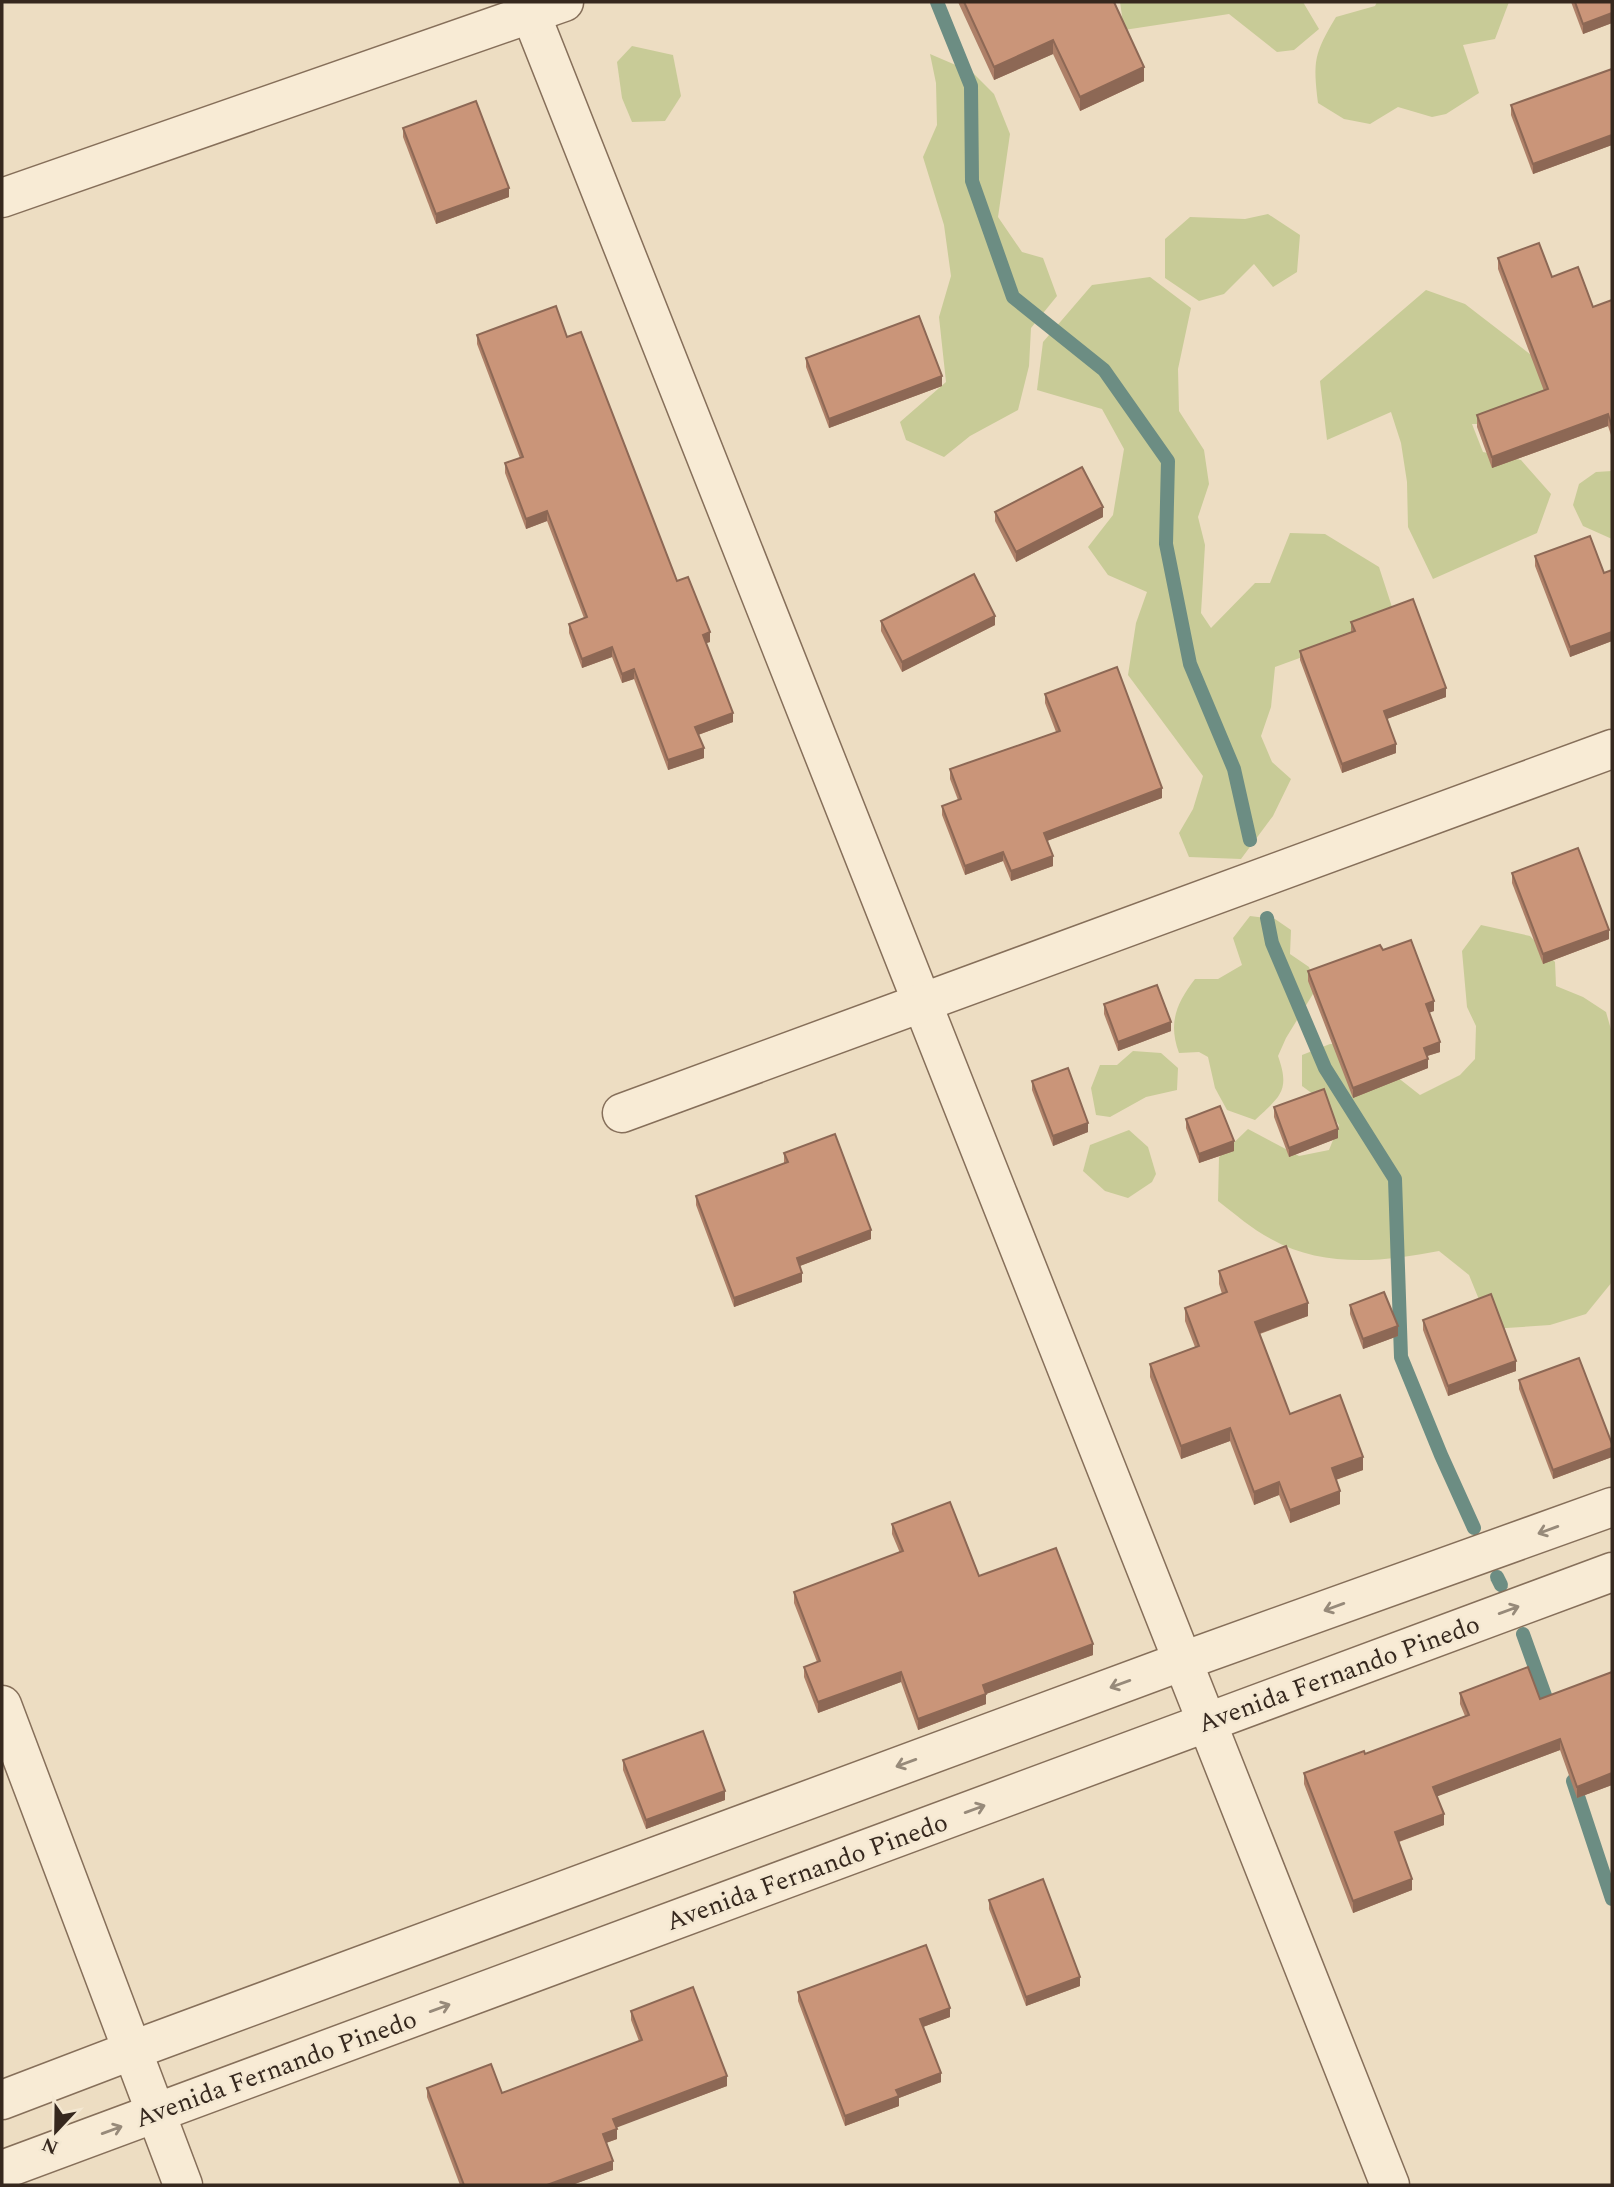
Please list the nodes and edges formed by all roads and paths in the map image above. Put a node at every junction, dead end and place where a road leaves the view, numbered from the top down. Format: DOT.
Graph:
graph roads {
  1 [pos="540,6"];
  2 [pos="2,198"];
  3 [pos="1612,748"];
  4 [pos="922,1003"];
  5 [pos="622,1113"];
  6 [pos="1612,1507"];
  7 [pos="1612,1572"];
  8 [pos="1182,1661"];
  9 [pos="2,1705"];
  10 [pos="1207,1723"];
  11 [pos="133,2050"];
  12 [pos="2,2100"];
  13 [pos="157,2114"];
  14 [pos="2,2171"];
  15 [pos="183,2185"];
  16 [pos="1390,2185"];
  1 -- 2 [label="street"];
  1 -- 4 [label="street"];
  3 -- 4 [label="street"];
  4 -- 5 [label="street"];
  4 -- 8 [label="street"];
  6 -- 8 [label="street, one-way"];
  10 -- 7 [label="street, Avenida Fernando Pinedo, one-way"];
  8 -- 10 [label="street"];
  8 -- 11 [label="street, one-way"];
  9 -- 11 [label="street"];
  13 -- 10 [label="street, Avenida Fernando Pinedo, one-way"];
  10 -- 16 [label="street"];
  11 -- 12 [label="street"];
  11 -- 13 [label="street"];
  14 -- 13 [label="street, Avenida Fernando Pinedo, one-way"];
  13 -- 15 [label="street"];
}
